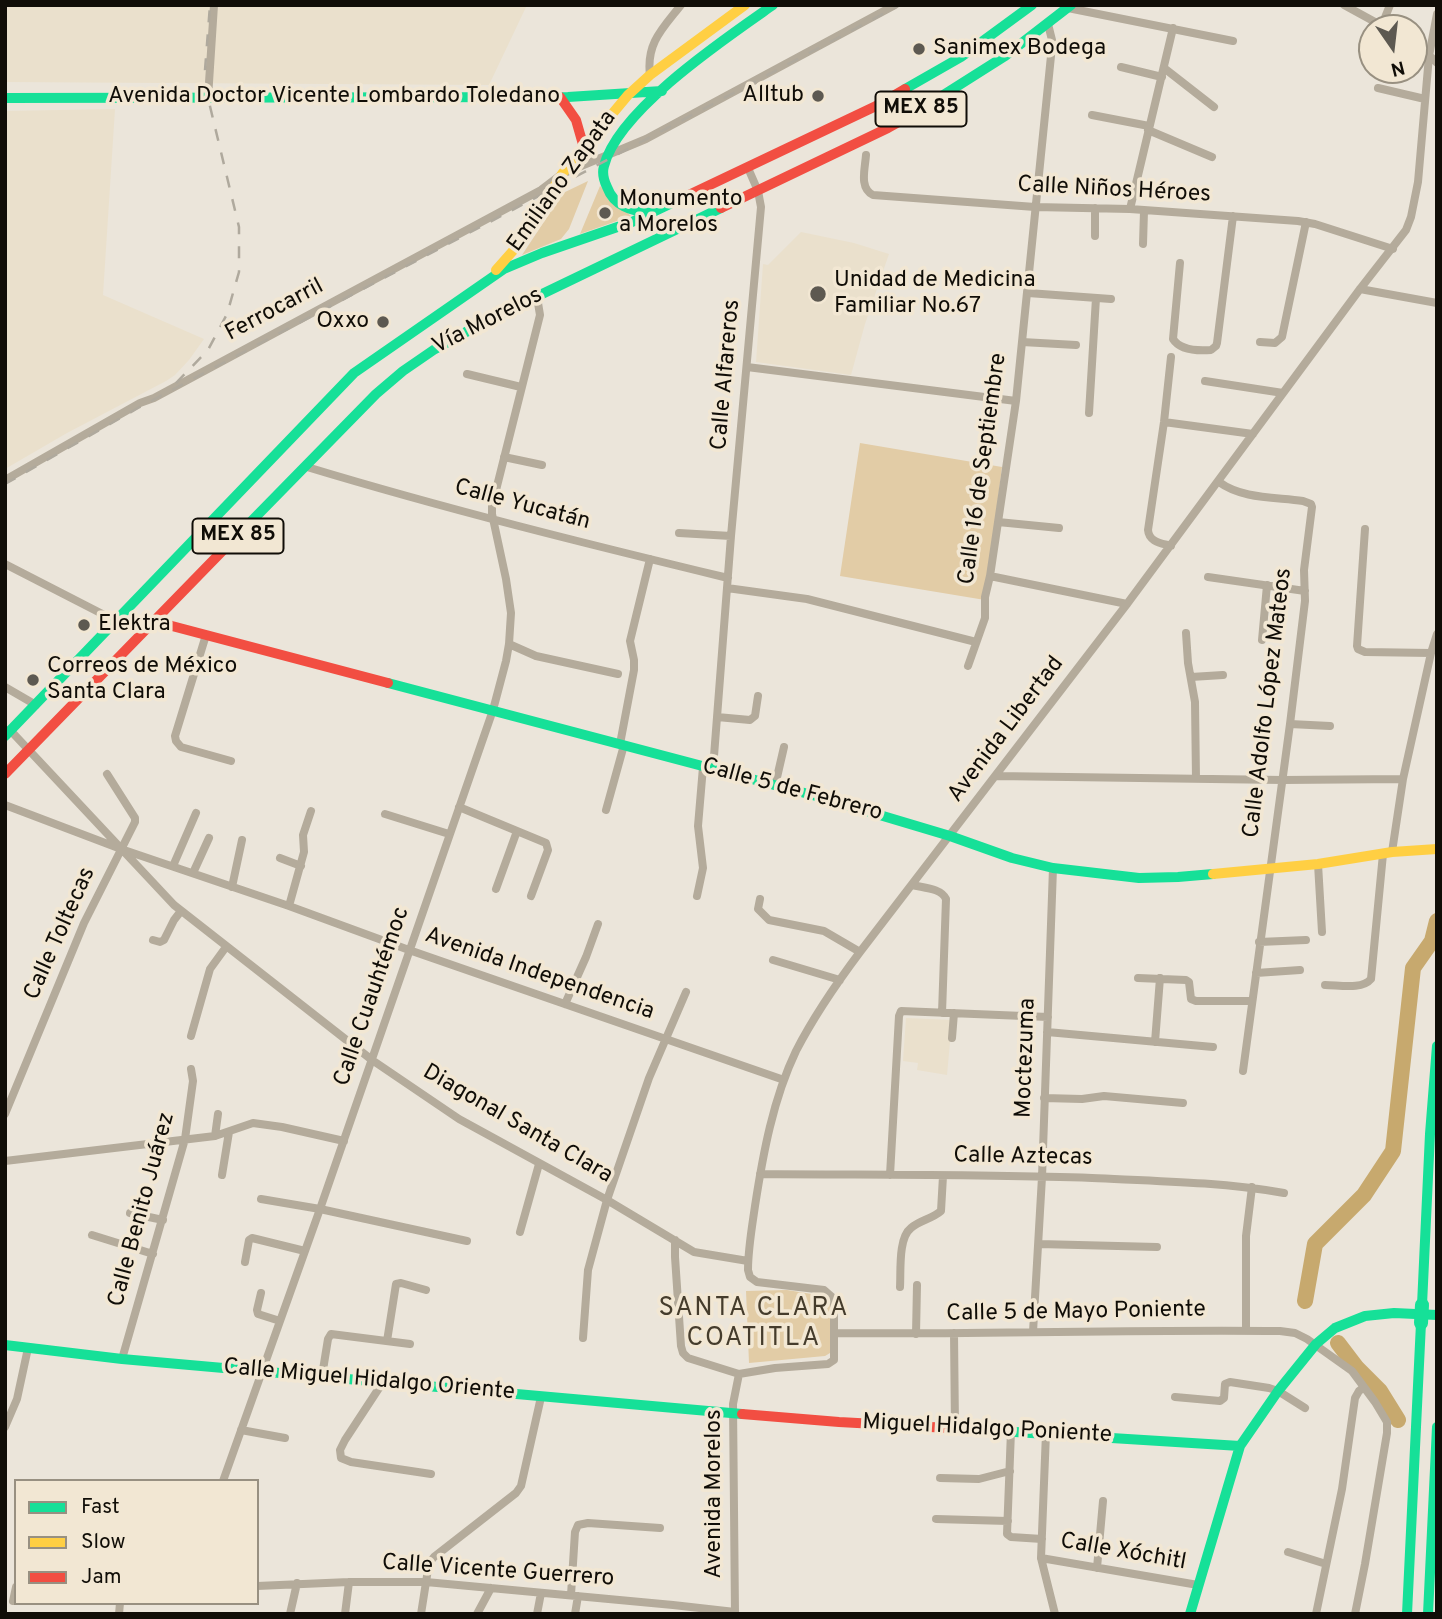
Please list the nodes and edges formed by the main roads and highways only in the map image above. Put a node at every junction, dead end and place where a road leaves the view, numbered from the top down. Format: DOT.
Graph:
graph roads {
  1 [pos="745,5"];
  2 [pos="773,5"];
  3 [pos="1032,5"];
  4 [pos="1069,6"];
  5 [pos="662,92"];
  6 [pos="628,94"];
  7 [pos="560,97"];
  8 [pos="5,98"];
  9 [pos="584,148"];
  10 [pos="651,213"];
  11 [pos="483,283"];
  12 [pos="159,618"];
  13 [pos="8,733"];
  14 [pos="5,774"];
  15 [pos="1434,849"];
  16 [pos="1437,1046"];
  17 [pos="1437,1315"];
  18 [pos="5,1345"];
  19 [pos="733,1413"];
  20 [pos="1437,1427"];
  21 [pos="1240,1446"];
  22 [pos="1190,1614"];
  23 [pos="1407,1614"];
  24 [pos="1428,1614"];
  1 -- 6 [label="main road, Emiliano Zapata"];
  2 -- 5 [label="main road, Emiliano Zapata"];
  3 -- 10 [label="main road, Vía Morelos / MEX 85"];
  4 -- 12 [label="main road, Vía Morelos / MEX 85"];
  5 -- 6 [label="main road, Avenida Doctor Vicente Lombardo Toledano"];
  5 -- 10 [label="main road, Emiliano Zapata"];
  6 -- 7 [label="main road, Avenida Doctor Vicente Lombardo Toledano"];
  6 -- 9 [label="main road, Emiliano Zapata"];
  7 -- 8 [label="main road, Avenida Doctor Vicente Lombardo Toledano"];
  7 -- 9 [label="main road"];
  9 -- 11 [label="main road, Emiliano Zapata"];
  10 -- 11 [label="main road, Vía Morelos / MEX 85"];
  11 -- 13 [label="main road, Vía Morelos / MEX 85"];
  12 -- 14 [label="main road, Vía Morelos / MEX 85"];
  12 -- 15 [label="main road, Calle 5 de Febrero"];
  16 -- 23 [label="main road, bridge"];
  17 -- 21 [label="main road"];
  18 -- 19 [label="main road, Calle Miguel Hidalgo Oriente"];
  19 -- 21 [label="main road, Miguel Hidalgo Poniente"];
  20 -- 24 [label="main road"];
  21 -- 22 [label="main road"];
}
